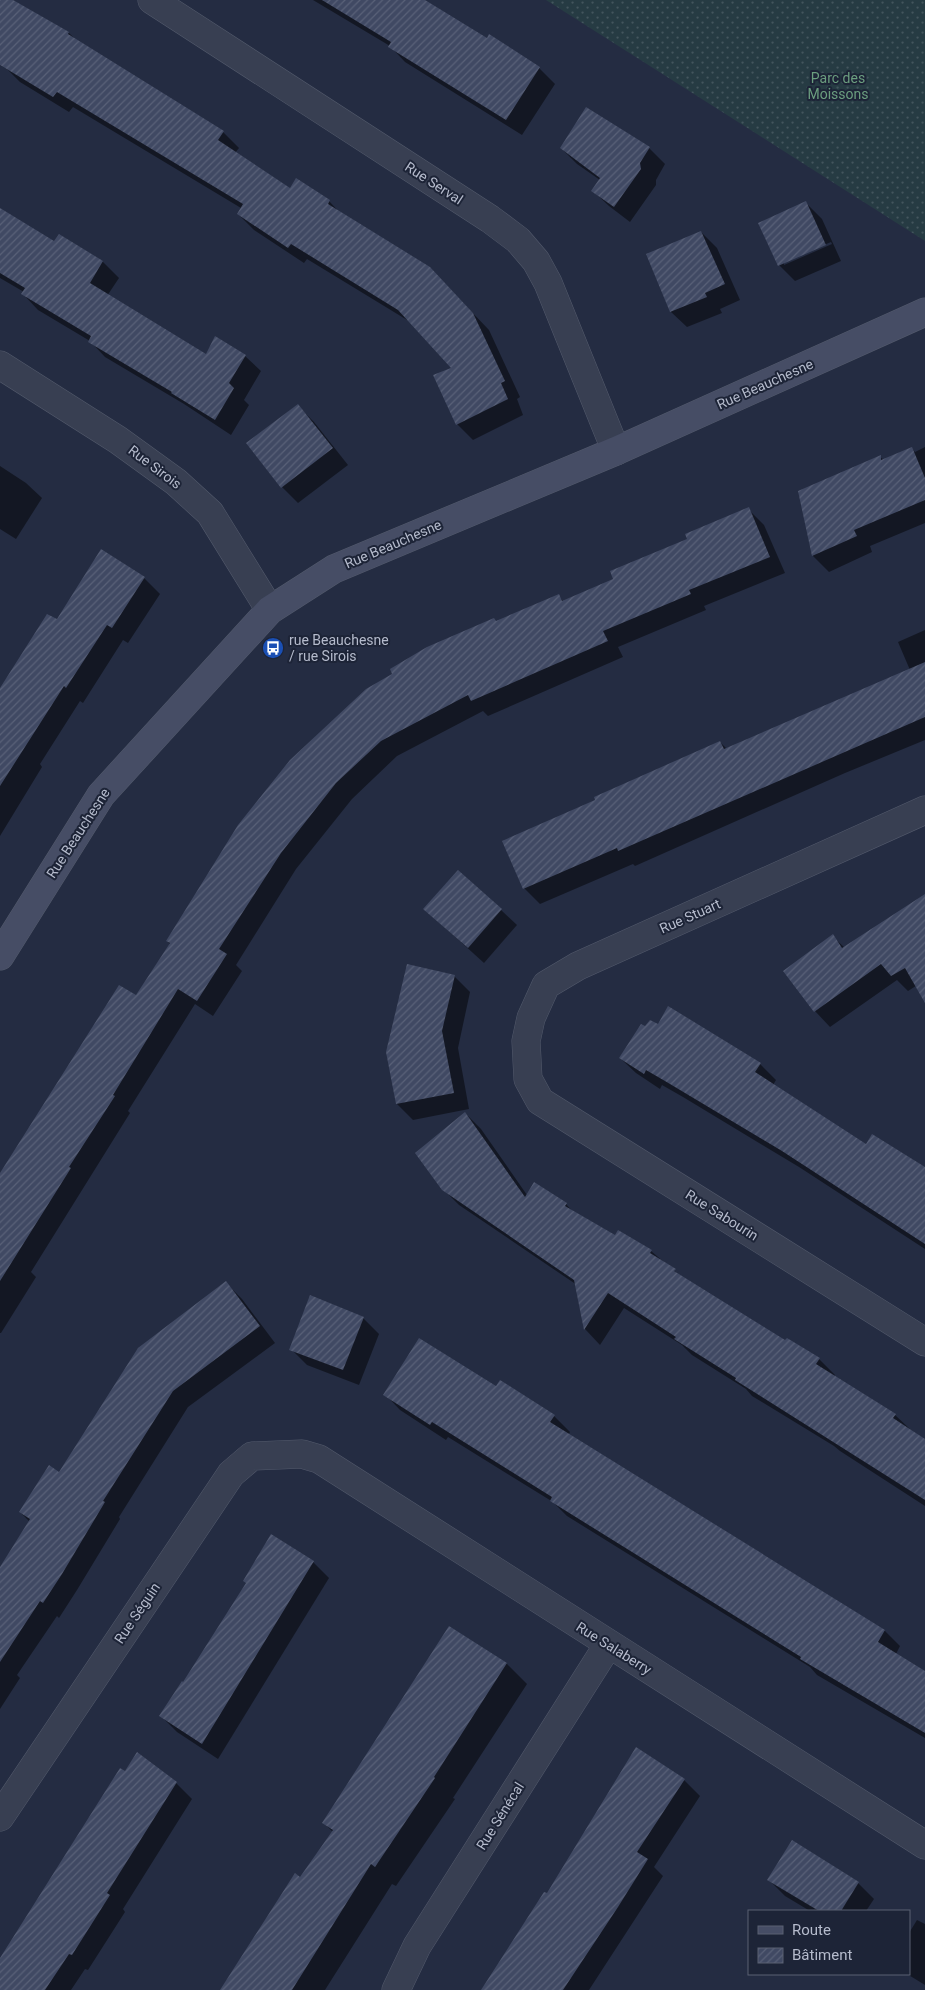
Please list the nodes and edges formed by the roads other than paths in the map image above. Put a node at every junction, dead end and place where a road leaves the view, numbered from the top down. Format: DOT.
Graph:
graph roads {
  1 [pos="152,0"];
  2 [pos="925,312"];
  3 [pos="0,365"];
  4 [pos="616,451"];
  5 [pos="270,610"];
  6 [pos="925,810"];
  7 [pos="0,956"];
  8 [pos="528,1079"];
  9 [pos="925,1342"];
  10 [pos="302,1454"];
  11 [pos="608,1645"];
  12 [pos="0,1817"];
  13 [pos="925,1845"];
  14 [pos="396,1990"];
  1 -- 4 [label="street, Rue Serval"];
  2 -- 4 [label="street, Rue Beauchesne"];
  3 -- 5 [label="street, Rue Sirois"];
  4 -- 5 [label="street, Rue Beauchesne"];
  5 -- 7 [label="street, Rue Beauchesne"];
  6 -- 8 [label="street, Rue Stuart"];
  8 -- 9 [label="street, Rue Sabourin"];
  10 -- 11 [label="street, Rue Salaberry"];
  10 -- 12 [label="street, Rue Séguin"];
  11 -- 13 [label="street, Rue Salaberry"];
  11 -- 14 [label="street, Rue Sénécal"];
}
